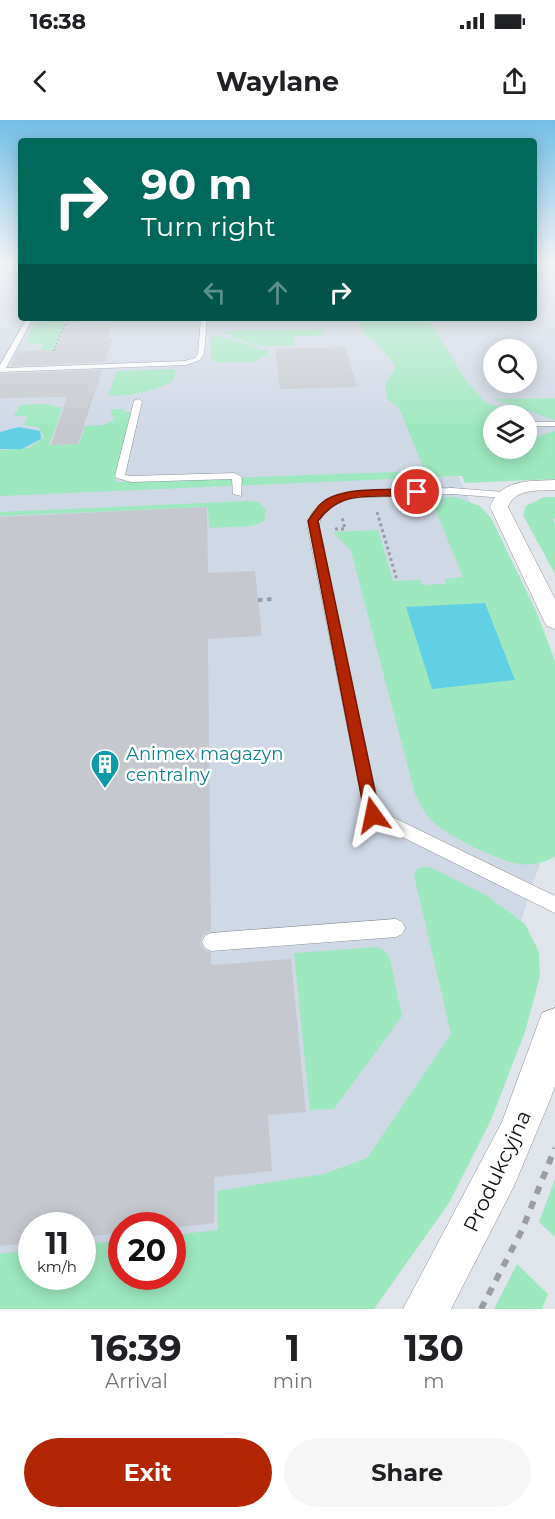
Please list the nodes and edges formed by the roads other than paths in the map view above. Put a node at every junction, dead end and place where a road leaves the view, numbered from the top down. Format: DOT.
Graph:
graph roads {
  1 [pos="28,321"];
  2 [pos="204,321"];
  3 [pos="3,371"];
  4 [pos="138,401"];
  5 [pos="555,423"];
  6 [pos="537,424"];
  7 [pos="555,485"];
  8 [pos="238,494"];
  9 [pos="504,495"];
  10 [pos="555,621"];
  11 [pos="555,904"];
  12 [pos="396,928"];
  13 [pos="211,942"];
  14 [pos="555,1026"];
  15 [pos="426,1309"];
  1 -- 3 [label="lane"];
  2 -- 3 [label="lane"];
  4 -- 8 [label="lane"];
  5 -- 6 [label="lane"];
  7 -- 9 [label="street"];
  9 -- 10 [label="street"];
  9 -- 11 [label="lane"];
  12 -- 13 [label="lane"];
  14 -- 15 [label="street, Produkcyjna"];
}
